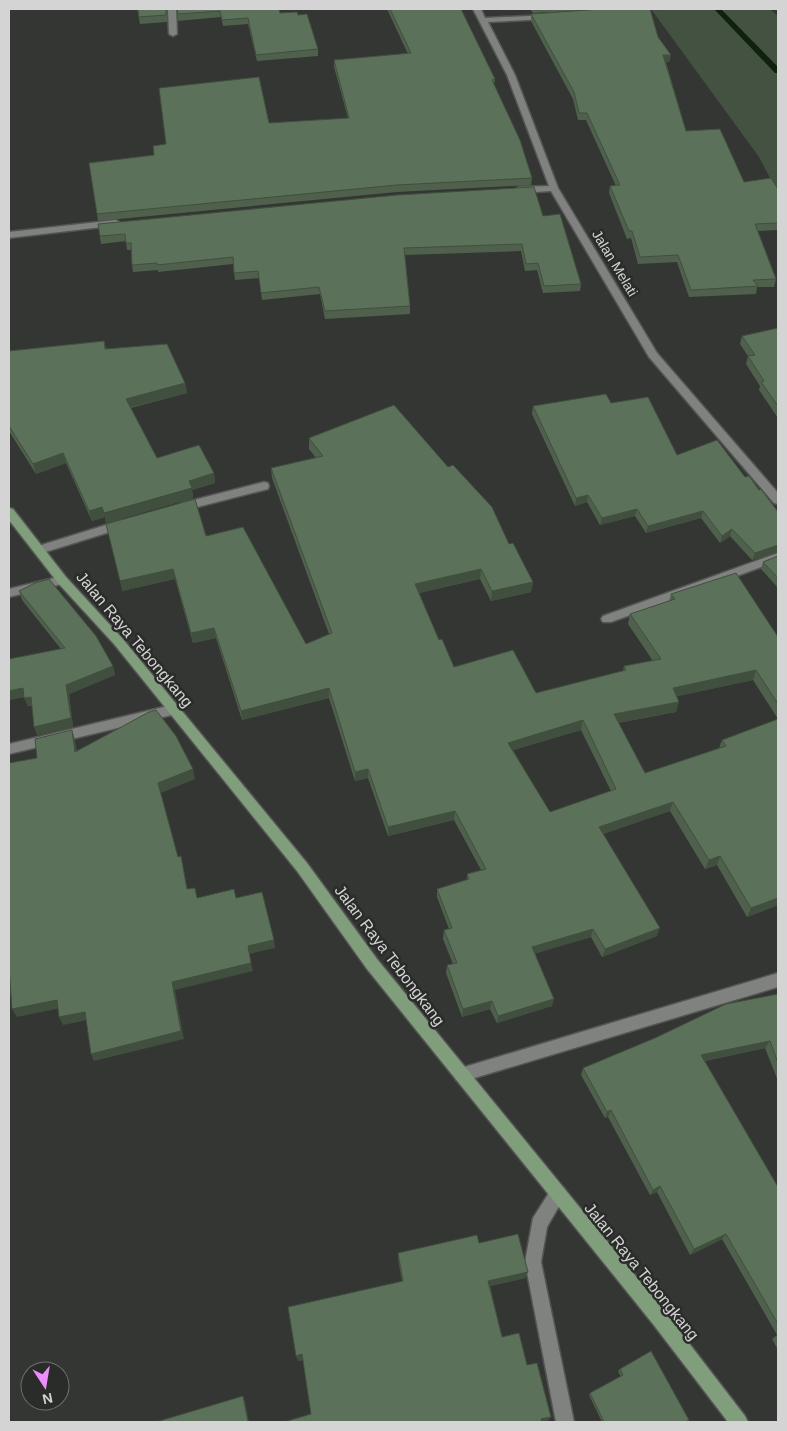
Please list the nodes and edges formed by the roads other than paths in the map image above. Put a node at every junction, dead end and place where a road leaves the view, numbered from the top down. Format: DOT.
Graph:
graph roads {
  1 [pos="172,9"];
  2 [pos="477,9"];
  3 [pos="555,17"];
  4 [pos="484,20"];
  5 [pos="173,34"];
  6 [pos="554,188"];
  7 [pos="505,191"];
  8 [pos="130,222"];
  9 [pos="9,235"];
  10 [pos="264,486"];
  11 [pos="778,500"];
  12 [pos="174,509"];
  13 [pos="9,512"];
  14 [pos="129,522"];
  15 [pos="39,550"];
  16 [pos="778,557"];
  17 [pos="62,580"];
  18 [pos="9,593"];
  19 [pos="607,619"];
  20 [pos="172,710"];
  21 [pos="9,749"];
  22 [pos="778,980"];
  23 [pos="462,1075"];
  24 [pos="558,1194"];
  25 [pos="565,1422"];
  26 [pos="740,1422"];
  1 -- 5 [label="street"];
  2 -- 4 [label="street, Jalan Melati"];
  3 -- 4 [label="street"];
  4 -- 6 [label="street, Jalan Melati"];
  6 -- 7 [label="street"];
  6 -- 11 [label="street, Jalan Melati"];
  8 -- 9 [label="street"];
  10 -- 12 [label="street"];
  13 -- 15 [label="main road, Jalan Raya Tebongkang"];
  14 -- 15 [label="street"];
  15 -- 17 [label="main road, Jalan Raya Tebongkang"];
  16 -- 19 [label="street"];
  17 -- 18 [label="street"];
  17 -- 20 [label="main road, Jalan Raya Tebongkang"];
  20 -- 21 [label="street"];
  20 -- 23 [label="main road, Jalan Raya Tebongkang"];
  22 -- 23 [label="street"];
  23 -- 24 [label="main road, Jalan Raya Tebongkang"];
  24 -- 25 [label="street"];
  24 -- 26 [label="main road, Jalan Raya Tebongkang"];
}
